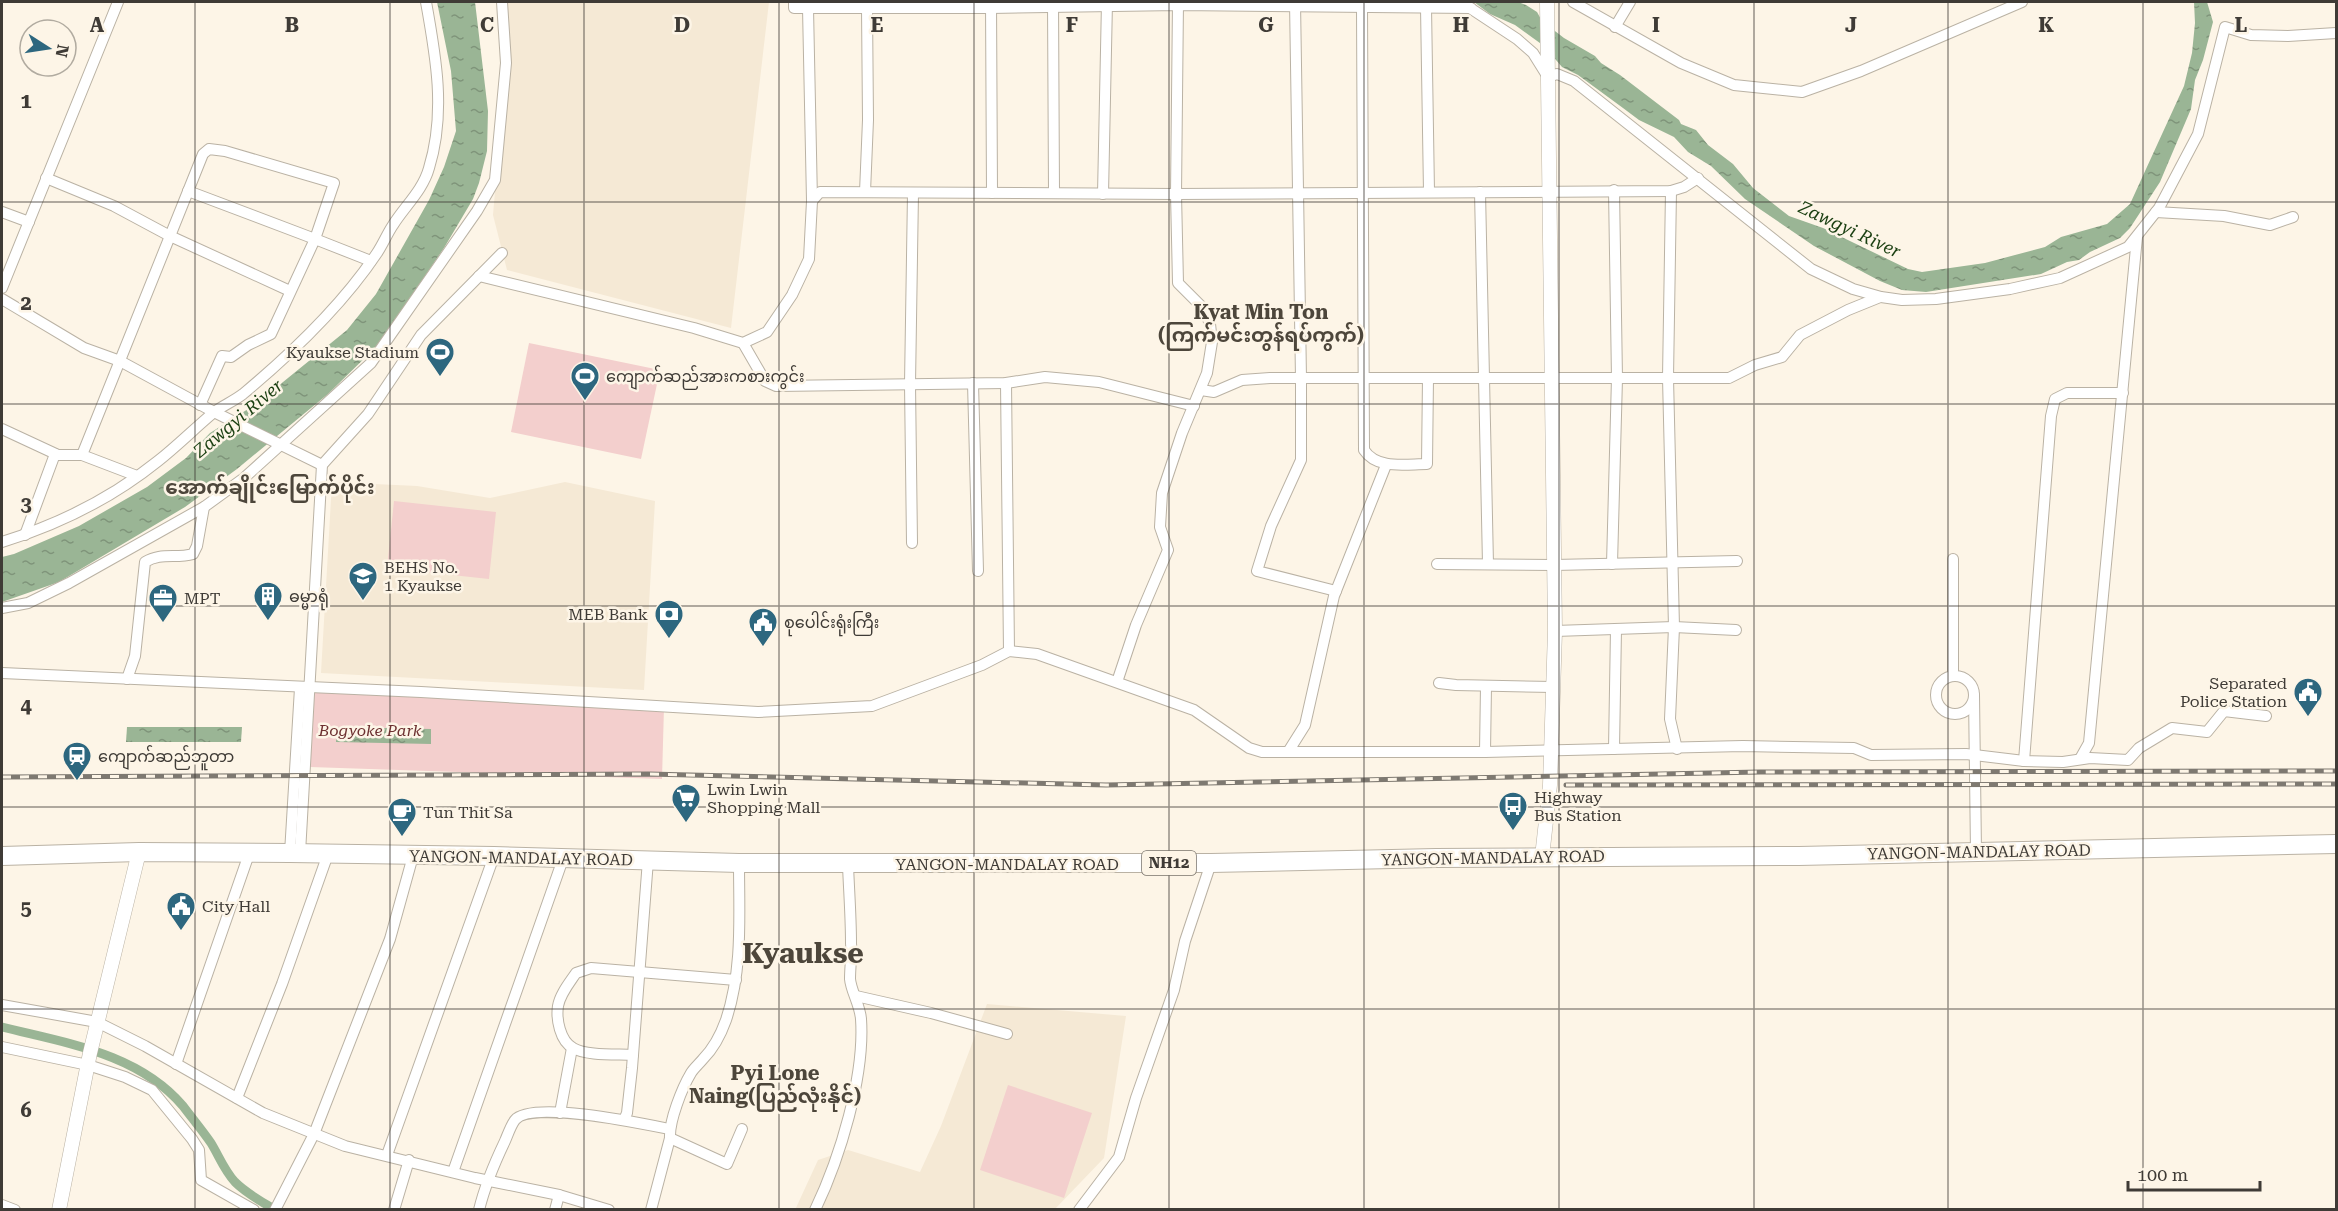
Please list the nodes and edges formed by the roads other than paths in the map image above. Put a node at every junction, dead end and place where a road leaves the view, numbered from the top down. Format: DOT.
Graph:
graph roads {
  1 [pos="118,2"];
  2 [pos="426,2"];
  3 [pos="502,2"];
  4 [pos="1461,2"];
  5 [pos="1547,2"];
  6 [pos="1573,2"];
  7 [pos="1630,2"];
  8 [pos="2022,2"];
  9 [pos="1178,3"];
  10 [pos="939,4"];
  11 [pos="1053,4"];
  12 [pos="1107,4"];
  13 [pos="1295,4"];
  14 [pos="794,5"];
  15 [pos="991,5"];
  16 [pos="1362,6"];
  17 [pos="1426,7"];
  18 [pos="808,8"];
  19 [pos="867,8"];
  20 [pos="1471,8"];
  21 [pos="1615,27"];
  22 [pos="2337,33"];
  23 [pos="1548,71"];
  24 [pos="46,178"];
  25 [pos="1698,178"];
  26 [pos="1549,190"];
  27 [pos="1614,190"];
  28 [pos="1671,190"];
  29 [pos="188,191"];
  30 [pos="865,192"];
  31 [pos="1364,192"];
  32 [pos="1430,192"];
  33 [pos="1480,192"];
  34 [pos="913,193"];
  35 [pos="992,193"];
  36 [pos="1054,193"];
  37 [pos="1297,193"];
  38 [pos="1103,194"];
  39 [pos="1176,194"];
  40 [pos="812,201"];
  41 [pos="2,212"];
  42 [pos="2156,212"];
  43 [pos="2293,217"];
  44 [pos="29,222"];
  45 [pos="170,236"];
  46 [pos="2137,236"];
  47 [pos="315,239"];
  48 [pos="502,253"];
  49 [pos="371,261"];
  50 [pos="479,276"];
  51 [pos="2,288"];
  52 [pos="290,291"];
  53 [pos="1881,297"];
  54 [pos="2,299"];
  55 [pos="743,343"];
  56 [pos="120,361"];
  57 [pos="1302,378"];
  58 [pos="1364,378"];
  59 [pos="1428,378"];
  60 [pos="1485,378"];
  61 [pos="1551,378"];
  62 [pos="1617,378"];
  63 [pos="1668,378"];
  64 [pos="973,383"];
  65 [pos="1006,383"];
  66 [pos="910,384"];
  67 [pos="1201,390"];
  68 [pos="2122,393"];
  69 [pos="200,405"];
  70 [pos="1194,406"];
  71 [pos="214,412"];
  72 [pos="2,429"];
  73 [pos="279,444"];
  74 [pos="55,454"];
  75 [pos="82,455"];
  76 [pos="322,465"];
  77 [pos="1386,465"];
  78 [pos="137,476"];
  79 [pos="204,507"];
  80 [pos="25,535"];
  81 [pos="2,542"];
  82 [pos="912,543"];
  83 [pos="1953,559"];
  84 [pos="1737,561"];
  85 [pos="1672,562"];
  86 [pos="1437,564"];
  87 [pos="1488,564"];
  88 [pos="1612,564"];
  89 [pos="1554,565"];
  90 [pos="978,571"];
  91 [pos="1336,591"];
  92 [pos="2,608"];
  93 [pos="1674,627"];
  94 [pos="1616,629"];
  95 [pos="1736,630"];
  96 [pos="1555,631"];
  97 [pos="1009,651"];
  98 [pos="2,674"];
  99 [pos="1953,675"];
  100 [pos="128,679"];
  101 [pos="1117,682"];
  102 [pos="1439,683"];
  103 [pos="1486,686"];
  104 [pos="1553,687"];
  105 [pos="305,688"];
  106 [pos="1974,695"];
  107 [pos="2266,716"];
  108 [pos="1677,748"];
  109 [pos="1614,749"];
  110 [pos="1550,750"];
  111 [pos="1288,752"];
  112 [pos="1485,752"];
  113 [pos="1974,756"];
  114 [pos="2080,759"];
  115 [pos="2024,761"];
  116 [pos="2337,844"];
  117 [pos="139,852"];
  118 [pos="1976,852"];
  119 [pos="295,853"];
  120 [pos="249,854"];
  121 [pos="328,854"];
  122 [pos="2,856"];
  123 [pos="413,856"];
  124 [pos="494,856"];
  125 [pos="1542,857"];
  126 [pos="563,858"];
  127 [pos="648,860"];
  128 [pos="738,863"];
  129 [pos="1210,863"];
  130 [pos="848,865"];
  131 [pos="640,972"];
  132 [pos="736,980"];
  133 [pos="856,996"];
  134 [pos="2,1005"];
  135 [pos="96,1027"];
  136 [pos="1007,1034"];
  137 [pos="2,1047"];
  138 [pos="572,1048"];
  139 [pos="633,1055"];
  140 [pos="89,1059"];
  141 [pos="176,1064"];
  142 [pos="237,1098"];
  143 [pos="560,1113"];
  144 [pos="624,1120"];
  145 [pos="741,1129"];
  146 [pos="314,1134"];
  147 [pos="670,1134"];
  148 [pos="387,1155"];
  149 [pos="409,1160"];
  150 [pos="453,1172"];
  151 [pos="486,1180"];
  152 [pos="559,1195"];
  153 [pos="2,1205"];
  154 [pos="15,1209"];
  155 [pos="59,1209"];
  156 [pos="254,1209"];
  157 [pos="276,1209"];
  158 [pos="394,1209"];
  159 [pos="479,1209"];
  160 [pos="555,1209"];
  161 [pos="609,1209"];
  162 [pos="651,1209"];
  163 [pos="815,1209"];
  164 [pos="1079,1209"];
  1 -- 24 [label="street"];
  2 -- 49 [label="street"];
  3 -- 73 [label="street"];
  4 -- 20 [label="street"];
  5 -- 23 [label="street"];
  6 -- 21 [label="street"];
  7 -- 21 [label="street"];
  8 -- 21 [label="street"];
  9 -- 12 [label="street"];
  9 -- 13 [label="street"];
  9 -- 39 [label="street"];
  10 -- 15 [label="street"];
  10 -- 19 [label="street"];
  11 -- 12 [label="street"];
  11 -- 15 [label="street"];
  11 -- 36 [label="street"];
  12 -- 38 [label="street"];
  13 -- 16 [label="street"];
  13 -- 37 [label="street"];
  14 -- 18 [label="street"];
  15 -- 35 [label="street"];
  16 -- 17 [label="street"];
  16 -- 31 [label="street"];
  17 -- 20 [label="street"];
  17 -- 32 [label="street"];
  18 -- 19 [label="street"];
  18 -- 40 [label="street"];
  19 -- 30 [label="street"];
  20 -- 23 [label="street"];
  22 -- 42 [label="street"];
  23 -- 25 [label="street"];
  23 -- 26 [label="street"];
  24 -- 44 [label="street"];
  24 -- 45 [label="street"];
  25 -- 28 [label="street"];
  25 -- 53 [label="street"];
  26 -- 27 [label="street"];
  26 -- 33 [label="street"];
  26 -- 61 [label="street"];
  27 -- 28 [label="street"];
  27 -- 62 [label="street"];
  28 -- 63 [label="street"];
  29 -- 45 [label="street"];
  29 -- 47 [label="street"];
  29 -- 47 [label="street"];
  30 -- 34 [label="street"];
  30 -- 40 [label="street"];
  31 -- 32 [label="street"];
  31 -- 37 [label="street"];
  31 -- 58 [label="street"];
  32 -- 33 [label="street"];
  33 -- 60 [label="street"];
  34 -- 35 [label="street"];
  34 -- 66 [label="street"];
  35 -- 36 [label="street"];
  36 -- 38 [label="street"];
  37 -- 39 [label="street"];
  37 -- 57 [label="street"];
  38 -- 39 [label="street"];
  39 -- 67 [label="street"];
  40 -- 55 [label="street"];
  41 -- 44 [label="street"];
  42 -- 43 [label="street"];
  42 -- 46 [label="street"];
  44 -- 51 [label="street"];
  45 -- 52 [label="street"];
  45 -- 56 [label="street"];
  46 -- 53 [label="street"];
  46 -- 68 [label="street"];
  47 -- 49 [label="street"];
  47 -- 52 [label="street"];
  48 -- 50 [label="street"];
  49 -- 71 [label="street"];
  50 -- 55 [label="street"];
  50 -- 76 [label="street"];
  52 -- 69 [label="street"];
  53 -- 63 [label="street"];
  54 -- 56 [label="street"];
  55 -- 66 [label="street"];
  56 -- 69 [label="street"];
  56 -- 75 [label="street"];
  57 -- 58 [label="street"];
  57 -- 67 [label="street"];
  57 -- 91 [label="street"];
  58 -- 59 [label="street"];
  58 -- 77 [label="street"];
  59 -- 60 [label="street"];
  59 -- 77 [label="street"];
  60 -- 61 [label="street"];
  60 -- 87 [label="street"];
  61 -- 62 [label="street"];
  61 -- 89 [label="street"];
  62 -- 63 [label="street"];
  62 -- 88 [label="street"];
  63 -- 85 [label="street"];
  64 -- 65 [label="street"];
  64 -- 66 [label="street"];
  64 -- 90 [label="street"];
  65 -- 70 [label="street"];
  65 -- 97 [label="street"];
  66 -- 82 [label="street"];
  67 -- 70 [label="street"];
  68 -- 114 [label="street"];
  68 -- 115 [label="street"];
  69 -- 71 [label="street"];
  70 -- 101 [label="street"];
  71 -- 73 [label="street"];
  71 -- 78 [label="street"];
  72 -- 74 [label="street"];
  73 -- 76 [label="street"];
  73 -- 79 [label="street"];
  74 -- 75 [label="street"];
  74 -- 80 [label="street"];
  75 -- 78 [label="street"];
  76 -- 105 [label="street"];
  77 -- 91 [label="street"];
  78 -- 80 [label="street"];
  79 -- 92 [label="street"];
  79 -- 100 [label="street"];
  80 -- 81 [label="street"];
  83 -- 99 [label="street"];
  84 -- 85 [label="street"];
  85 -- 88 [label="street"];
  85 -- 93 [label="street"];
  86 -- 87 [label="street"];
  87 -- 89 [label="street"];
  88 -- 89 [label="street"];
  89 -- 96 [label="street"];
  91 -- 111 [label="street"];
  93 -- 94 [label="street"];
  93 -- 95 [label="street"];
  93 -- 108 [label="street"];
  94 -- 96 [label="street"];
  94 -- 109 [label="street"];
  96 -- 104 [label="street"];
  97 -- 101 [label="street"];
  97 -- 105 [label="street"];
  98 -- 100 [label="street"];
  99 -- 106 [label="street"];
  99 -- 106 [label="street"];
  100 -- 105 [label="street"];
  101 -- 111 [label="street"];
  102 -- 103 [label="street"];
  103 -- 104 [label="street"];
  103 -- 112 [label="street"];
  104 -- 110 [label="street"];
  105 -- 119 [label="street"];
  106 -- 113 [label="street"];
  107 -- 114 [label="street"];
  108 -- 109 [label="street"];
  108 -- 113 [label="street"];
  109 -- 110 [label="street"];
  110 -- 112 [label="street"];
  110 -- 125 [label="street"];
  111 -- 112 [label="street"];
  113 -- 115 [label="street"];
  113 -- 118 [label="street"];
  114 -- 115 [label="street"];
  116 -- 118 [label="highway, YANGON-MANDALAY ROAD / NH12"];
  117 -- 120 [label="highway, YANGON-MANDALAY ROAD / NH12"];
  117 -- 122 [label="highway, YANGON-MANDALAY ROAD / NH12"];
  117 -- 135 [label="street"];
  118 -- 125 [label="highway, YANGON-MANDALAY ROAD / NH12"];
  119 -- 120 [label="highway, YANGON-MANDALAY ROAD / NH12"];
  119 -- 121 [label="highway, YANGON-MANDALAY ROAD / NH12"];
  120 -- 141 [label="street"];
  121 -- 123 [label="highway, YANGON-MANDALAY ROAD / NH12"];
  121 -- 142 [label="street"];
  123 -- 124 [label="highway, YANGON-MANDALAY ROAD / NH12"];
  123 -- 146 [label="street"];
  124 -- 126 [label="highway, YANGON-MANDALAY ROAD / NH12"];
  124 -- 148 [label="street"];
  125 -- 129 [label="highway, YANGON-MANDALAY ROAD / NH12"];
  126 -- 127 [label="highway, YANGON-MANDALAY ROAD / NH12"];
  126 -- 150 [label="street"];
  127 -- 128 [label="highway, YANGON-MANDALAY ROAD / NH12"];
  127 -- 131 [label="street"];
  128 -- 130 [label="highway, YANGON-MANDALAY ROAD / NH12"];
  128 -- 132 [label="street"];
  129 -- 130 [label="highway, YANGON-MANDALAY ROAD / NH12"];
  129 -- 164 [label="street"];
  130 -- 133 [label="street"];
  131 -- 132 [label="street"];
  131 -- 138 [label="street"];
  131 -- 139 [label="street"];
  132 -- 147 [label="street"];
  133 -- 136 [label="street"];
  133 -- 163 [label="street"];
  134 -- 135 [label="street"];
  135 -- 140 [label="street"];
  135 -- 141 [label="street"];
  137 -- 140 [label="street"];
  138 -- 139 [label="street"];
  138 -- 143 [label="street"];
  139 -- 144 [label="street"];
  140 -- 155 [label="street"];
  140 -- 156 [label="street"];
  141 -- 142 [label="street"];
  142 -- 146 [label="street"];
  143 -- 144 [label="street"];
  143 -- 151 [label="street"];
  144 -- 147 [label="street"];
  145 -- 147 [label="street"];
  146 -- 148 [label="street"];
  146 -- 157 [label="street"];
  147 -- 162 [label="street"];
  148 -- 149 [label="street"];
  149 -- 150 [label="street"];
  149 -- 158 [label="street"];
  150 -- 151 [label="street"];
  151 -- 152 [label="street"];
  151 -- 159 [label="street"];
  152 -- 160 [label="street"];
  152 -- 161 [label="street"];
  153 -- 154 [label="street"];
}
